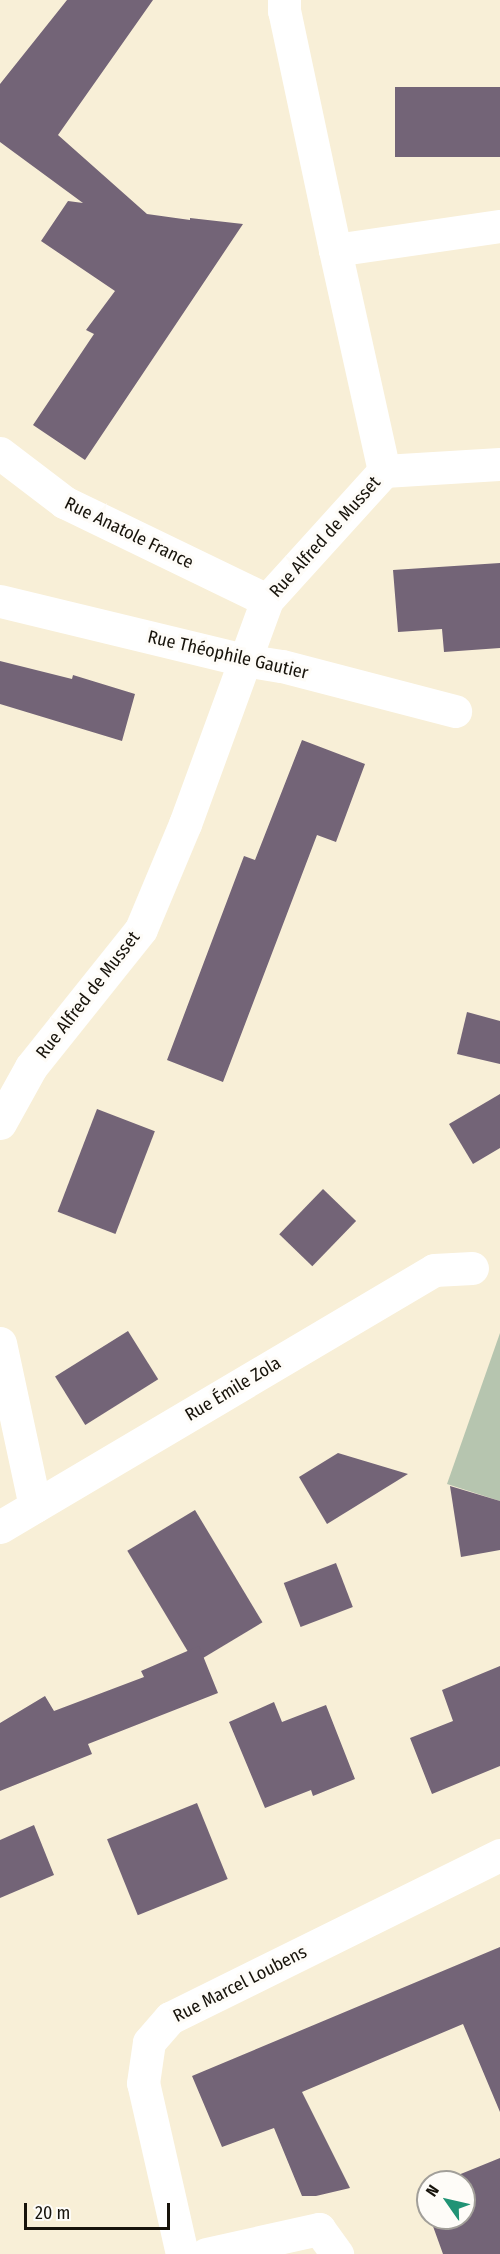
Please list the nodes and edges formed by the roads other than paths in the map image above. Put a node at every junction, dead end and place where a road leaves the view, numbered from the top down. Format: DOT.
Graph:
graph roads {
  1 [pos="284,0"];
  2 [pos="500,226"];
  3 [pos="335,250"];
  4 [pos="0,453"];
  5 [pos="500,464"];
  6 [pos="384,471"];
  7 [pos="267,600"];
  8 [pos="0,601"];
  9 [pos="243,660"];
  10 [pos="454,711"];
  11 [pos="0,1124"];
  12 [pos="472,1268"];
  13 [pos="0,1343"];
  14 [pos="35,1506"];
  15 [pos="0,1527"];
  16 [pos="500,1855"];
  17 [pos="182,2254"];
  18 [pos="206,2254"];
  19 [pos="337,2254"];
  1 -- 3 [label="street, Rue Alfred de Musset"];
  2 -- 3 [label="street"];
  3 -- 6 [label="street, Rue Alfred de Musset"];
  4 -- 7 [label="street, Rue Anatole France"];
  5 -- 6 [label="street"];
  6 -- 7 [label="street, Rue Alfred de Musset"];
  7 -- 9 [label="street, Rue Alfred de Musset"];
  8 -- 9 [label="street, Rue Théophile Gautier"];
  9 -- 10 [label="street, Rue Théophile Gautier"];
  9 -- 11 [label="street, Rue Alfred de Musset"];
  12 -- 14 [label="street, Rue Émile Zola"];
  13 -- 14 [label="street"];
  14 -- 15 [label="street, Rue Émile Zola"];
  16 -- 17 [label="street, Rue Marcel Loubens"];
  18 -- 19 [label="street"];
}
